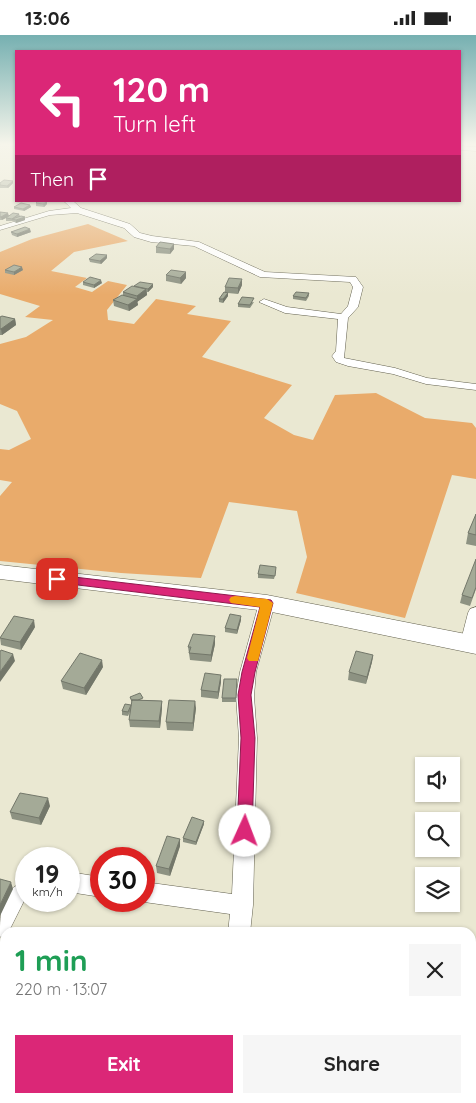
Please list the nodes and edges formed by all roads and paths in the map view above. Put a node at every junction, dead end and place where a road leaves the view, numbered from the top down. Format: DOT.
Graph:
graph roads {
  1 [pos="69,202"];
  2 [pos="78,210"];
  3 [pos="2,228"];
  4 [pos="264,302"];
  5 [pos="343,317"];
  6 [pos="476,387"];
  7 [pos="0,572"];
  8 [pos="267,603"];
  9 [pos="476,613"];
  10 [pos="472,645"];
  11 [pos="155,893"];
  12 [pos="15,898"];
  13 [pos="242,905"];
  14 [pos="0,926"];
  15 [pos="240,927"];
  1 -- 2 [label="street"];
  2 -- 3 [label="street"];
  2 -- 5 [label="street"];
  4 -- 5 [label="street"];
  5 -- 6 [label="street"];
  7 -- 8 [label="main road"];
  8 -- 10 [label="main road"];
  8 -- 13 [label="street"];
  9 -- 10 [label="street"];
  11 -- 13 [label="street"];
  12 -- 14 [label="street"];
  13 -- 15 [label="street"];
}
